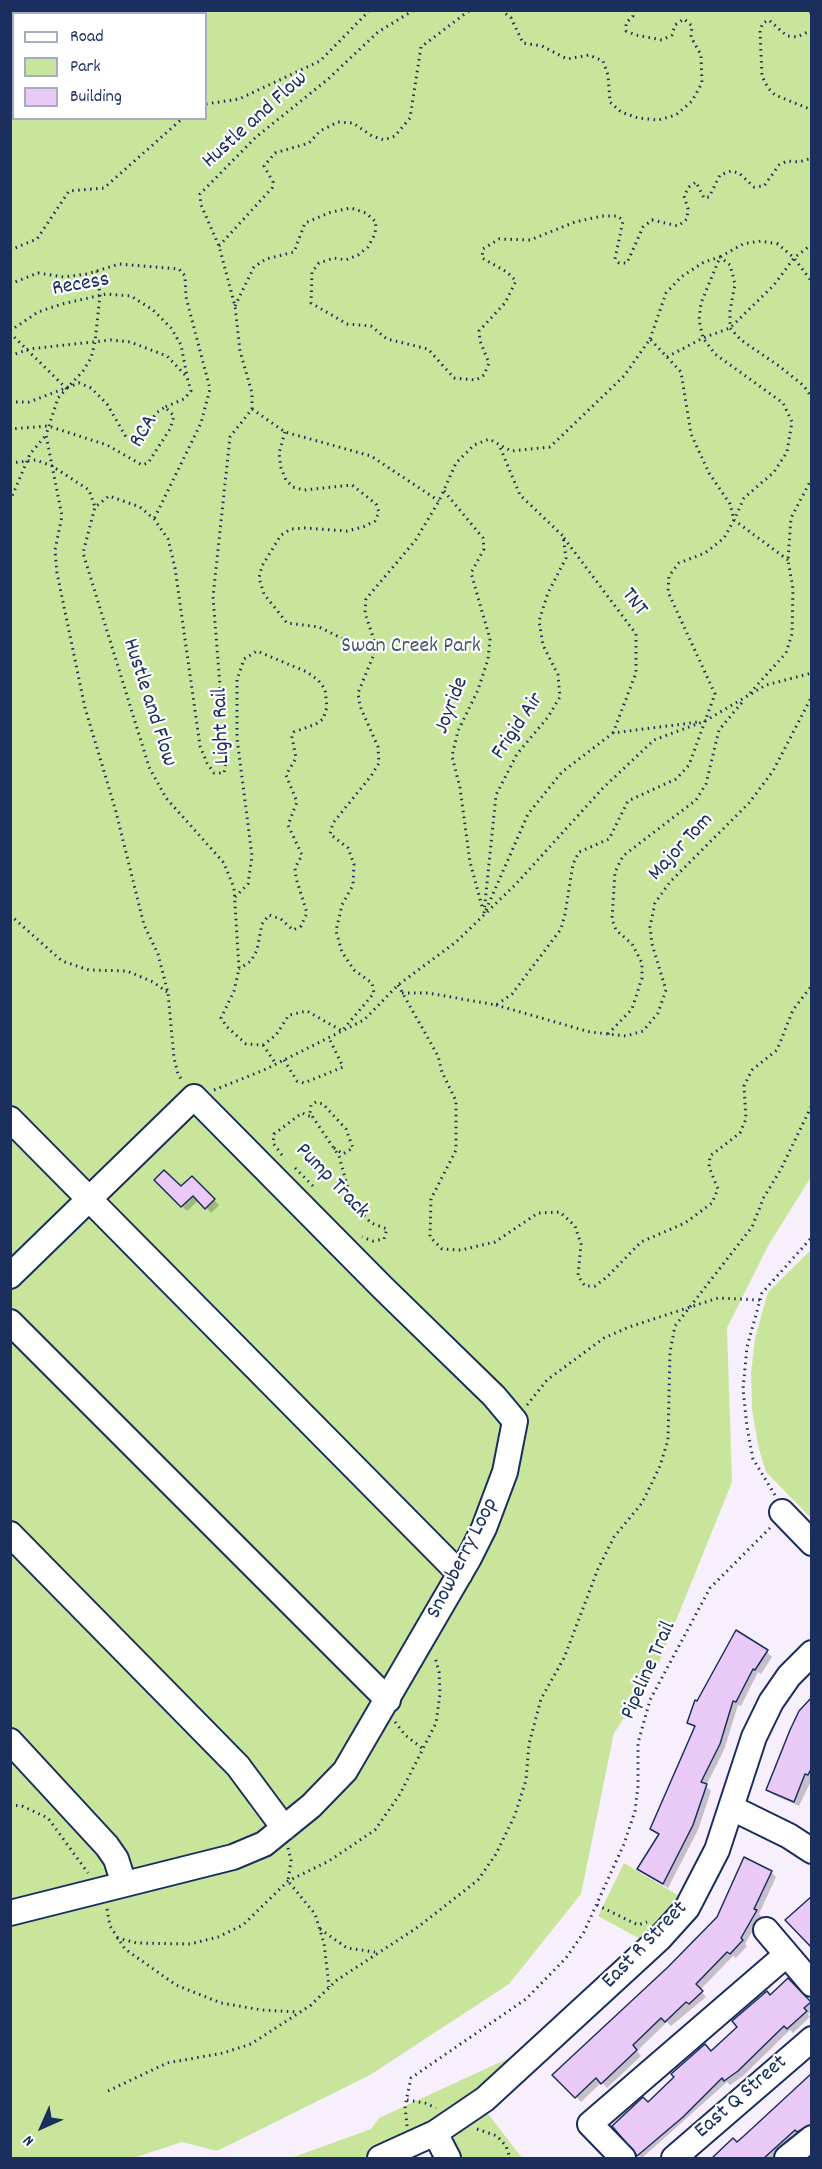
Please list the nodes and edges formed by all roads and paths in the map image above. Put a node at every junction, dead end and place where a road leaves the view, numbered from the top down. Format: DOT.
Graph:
graph roads {
  1 [pos="370,10"];
  2 [pos="414,10"];
  3 [pos="470,10"];
  4 [pos="501,10"];
  5 [pos="632,10"];
  6 [pos="804,10"];
  7 [pos="812,13"];
  8 [pos="812,30"];
  9 [pos="207,104"];
  10 [pos="812,110"];
  11 [pos="181,120"];
  12 [pos="812,158"];
  13 [pos="812,244"];
  14 [pos="219,246"];
  15 [pos="10,250"];
  16 [pos="720,257"];
  17 [pos="794,258"];
  18 [pos="97,271"];
  19 [pos="812,282"];
  20 [pos="10,284"];
  21 [pos="100,295"];
  22 [pos="235,306"];
  23 [pos="730,328"];
  24 [pos="10,332"];
  25 [pos="703,338"];
  26 [pos="650,339"];
  27 [pos="95,342"];
  28 [pos="29,350"];
  29 [pos="10,356"];
  30 [pos="667,357"];
  31 [pos="187,377"];
  32 [pos="67,388"];
  33 [pos="812,398"];
  34 [pos="10,402"];
  35 [pos="165,407"];
  36 [pos="252,409"];
  37 [pos="48,426"];
  38 [pos="10,429"];
  39 [pos="285,432"];
  40 [pos="46,435"];
  41 [pos="499,444"];
  42 [pos="28,460"];
  43 [pos="10,463"];
  44 [pos="52,466"];
  45 [pos="812,478"];
  46 [pos="444,491"];
  47 [pos="10,501"];
  48 [pos="439,501"];
  49 [pos="95,507"];
  50 [pos="154,519"];
  51 [pos="734,520"];
  52 [pos="563,536"];
  53 [pos="788,560"];
  54 [pos="374,654"];
  55 [pos="812,673"];
  56 [pos="747,696"];
  57 [pos="812,696"];
  58 [pos="705,722"];
  59 [pos="613,733"];
  60 [pos="235,897"];
  61 [pos="10,915"];
  62 [pos="484,915"];
  63 [pos="239,969"];
  64 [pos="398,985"];
  65 [pos="812,985"];
  66 [pos="168,993"];
  67 [pos="402,993"];
  68 [pos="496,1005"];
  69 [pos="342,1031"];
  70 [pos="608,1034"];
  71 [pos="329,1038"];
  72 [pos="263,1045"];
  73 [pos="284,1060"];
  74 [pos="276,1064"];
  75 [pos="194,1097"];
  76 [pos="812,1105"];
  77 [pos="314,1118"];
  78 [pos="10,1119"];
  79 [pos="334,1148"];
  80 [pos="285,1159"];
  81 [pos="290,1163"];
  82 [pos="317,1191"];
  83 [pos="90,1199"];
  84 [pos="354,1229"];
  85 [pos="812,1237"];
  86 [pos="10,1276"];
  87 [pos="760,1300"];
  88 [pos="688,1306"];
  89 [pos="10,1322"];
  90 [pos="515,1421"];
  91 [pos="782,1512"];
  92 [pos="10,1534"];
  93 [pos="812,1542"];
  94 [pos="460,1574"];
  95 [pos="427,1633"];
  96 [pos="812,1653"];
  97 [pos="388,1700"];
  98 [pos="10,1741"];
  99 [pos="423,1749"];
  100 [pos="10,1805"];
  101 [pos="732,1808"];
  102 [pos="284,1828"];
  103 [pos="812,1851"];
  104 [pos="288,1881"];
  105 [pos="111,1887"];
  106 [pos="597,1905"];
  107 [pos="10,1912"];
  108 [pos="652,1921"];
  109 [pos="321,1929"];
  110 [pos="766,1930"];
  111 [pos="117,1938"];
  112 [pos="377,1952"];
  113 [pos="786,1955"];
  114 [pos="812,1984"];
  115 [pos="329,1987"];
  116 [pos="300,2012"];
  117 [pos="812,2039"];
  118 [pos="108,2091"];
  119 [pos="407,2100"];
  120 [pos="437,2123"];
  121 [pos="406,2125"];
  122 [pos="472,2129"];
  123 [pos="812,2138"];
  124 [pos="380,2158"];
  125 [pos="448,2158"];
  126 [pos="510,2158"];
  127 [pos="622,2158"];
  128 [pos="674,2158"];
  129 [pos="788,2158"];
  1 -- 9 [label="path"];
  2 -- 14 [label="path, Hustle and Flow"];
  3 -- 14 [label="path"];
  4 -- 5 [label="path"];
  6 -- 7 [label="path"];
  8 -- 10 [label="path"];
  11 -- 15 [label="path"];
  12 -- 22 [label="path"];
  13 -- 17 [label="path"];
  14 -- 22 [label="path, Hustle and Flow"];
  16 -- 17 [label="path"];
  16 -- 23 [label="path"];
  16 -- 25 [label="path"];
  16 -- 26 [label="path"];
  17 -- 19 [label="path"];
  17 -- 23 [label="path"];
  18 -- 20 [label="path"];
  18 -- 21 [label="path"];
  18 -- 50 [label="path"];
  21 -- 24 [label="path, Recess"];
  21 -- 27 [label="path"];
  21 -- 31 [label="path, Recess"];
  22 -- 36 [label="path, Hustle and Flow"];
  23 -- 25 [label="path"];
  23 -- 33 [label="path"];
  24 -- 28 [label="path"];
  25 -- 30 [label="path"];
  25 -- 51 [label="path"];
  26 -- 30 [label="path"];
  26 -- 41 [label="path"];
  27 -- 28 [label="path"];
  27 -- 31 [label="path"];
  27 -- 32 [label="path"];
  28 -- 29 [label="path"];
  28 -- 32 [label="path"];
  30 -- 51 [label="path"];
  31 -- 35 [label="path"];
  32 -- 34 [label="path, RCA"];
  32 -- 35 [label="path, RCA"];
  32 -- 37 [label="path"];
  35 -- 37 [label="path, RCA"];
  36 -- 39 [label="path"];
  36 -- 50 [label="path, Hustle and Flow"];
  37 -- 38 [label="path, RCA"];
  37 -- 40 [label="path"];
  39 -- 48 [label="path"];
  39 -- 54 [label="path"];
  40 -- 42 [label="path"];
  40 -- 44 [label="path"];
  41 -- 46 [label="path"];
  41 -- 52 [label="path"];
  42 -- 43 [label="path"];
  42 -- 44 [label="path"];
  42 -- 47 [label="path"];
  44 -- 49 [label="path"];
  44 -- 66 [label="path"];
  45 -- 53 [label="path"];
  46 -- 48 [label="path"];
  46 -- 62 [label="path, Joyride"];
  48 -- 54 [label="path"];
  49 -- 50 [label="path, Hustle and Flow"];
  49 -- 60 [label="path, Hustle and Flow"];
  51 -- 53 [label="path"];
  51 -- 58 [label="path"];
  52 -- 59 [label="path, TNT"];
  52 -- 62 [label="path, Frigid Air"];
  53 -- 56 [label="path"];
  54 -- 69 [label="path"];
  55 -- 56 [label="path"];
  56 -- 58 [label="path"];
  56 -- 70 [label="path"];
  57 -- 70 [label="path, Major Tom"];
  58 -- 59 [label="path"];
  58 -- 62 [label="path"];
  58 -- 68 [label="path"];
  59 -- 62 [label="path"];
  60 -- 63 [label="path, Hustle and Flow"];
  60 -- 63 [label="path, Light Rail"];
  61 -- 66 [label="path"];
  62 -- 64 [label="path"];
  63 -- 72 [label="path, Hustle and Flow"];
  64 -- 67 [label="path"];
  64 -- 69 [label="path"];
  65 -- 67 [label="path"];
  66 -- 75 [label="path"];
  67 -- 68 [label="path"];
  68 -- 70 [label="path, Major Tom"];
  69 -- 71 [label="path"];
  69 -- 72 [label="path"];
  71 -- 73 [label="path"];
  71 -- 73 [label="path"];
  72 -- 74 [label="path"];
  73 -- 74 [label="path"];
  74 -- 75 [label="path"];
  75 -- 83 [label="street"];
  75 -- 90 [label="street"];
  76 -- 88 [label="path"];
  77 -- 79 [label="path, Pump Track"];
  77 -- 79 [label="path, Pump Track"];
  77 -- 80 [label="path, Pump Track"];
  78 -- 83 [label="street"];
  79 -- 84 [label="path, Pump Track"];
  81 -- 82 [label="path, Pump Track"];
  83 -- 86 [label="street"];
  83 -- 94 [label="street"];
  85 -- 87 [label="path"];
  87 -- 88 [label="path"];
  87 -- 91 [label="path"];
  88 -- 90 [label="path"];
  88 -- 112 [label="path"];
  89 -- 97 [label="street"];
  90 -- 94 [label="street, Snowberry Loop"];
  91 -- 93 [label="street"];
  91 -- 106 [label="path, Pipeline Trail"];
  92 -- 102 [label="street"];
  94 -- 95 [label="street, Snowberry Loop"];
  95 -- 97 [label="street, Snowberry Loop"];
  95 -- 99 [label="path"];
  96 -- 101 [label="street, East R Street"];
  97 -- 99 [label="path"];
  97 -- 102 [label="street, Snowberry Loop"];
  98 -- 105 [label="street"];
  99 -- 104 [label="path"];
  100 -- 105 [label="path"];
  101 -- 103 [label="street"];
  101 -- 120 [label="street, East R Street"];
  102 -- 104 [label="path"];
  102 -- 105 [label="street, Snowberry Loop"];
  104 -- 109 [label="path"];
  104 -- 111 [label="path"];
  105 -- 107 [label="street, Snowberry Loop"];
  105 -- 111 [label="path"];
  106 -- 108 [label="path"];
  106 -- 119 [label="path, Pipeline Trail"];
  109 -- 112 [label="path"];
  109 -- 115 [label="path"];
  110 -- 113 [label="street"];
  111 -- 116 [label="path"];
  112 -- 115 [label="path"];
  113 -- 114 [label="street"];
  113 -- 127 [label="street"];
  115 -- 116 [label="path"];
  116 -- 118 [label="path"];
  117 -- 128 [label="street, East Q Street"];
  119 -- 120 [label="path"];
  119 -- 121 [label="path, Pipeline Trail"];
  120 -- 124 [label="street, East R Street"];
  120 -- 125 [label="street"];
  122 -- 126 [label="path"];
  123 -- 129 [label="street"];
}
